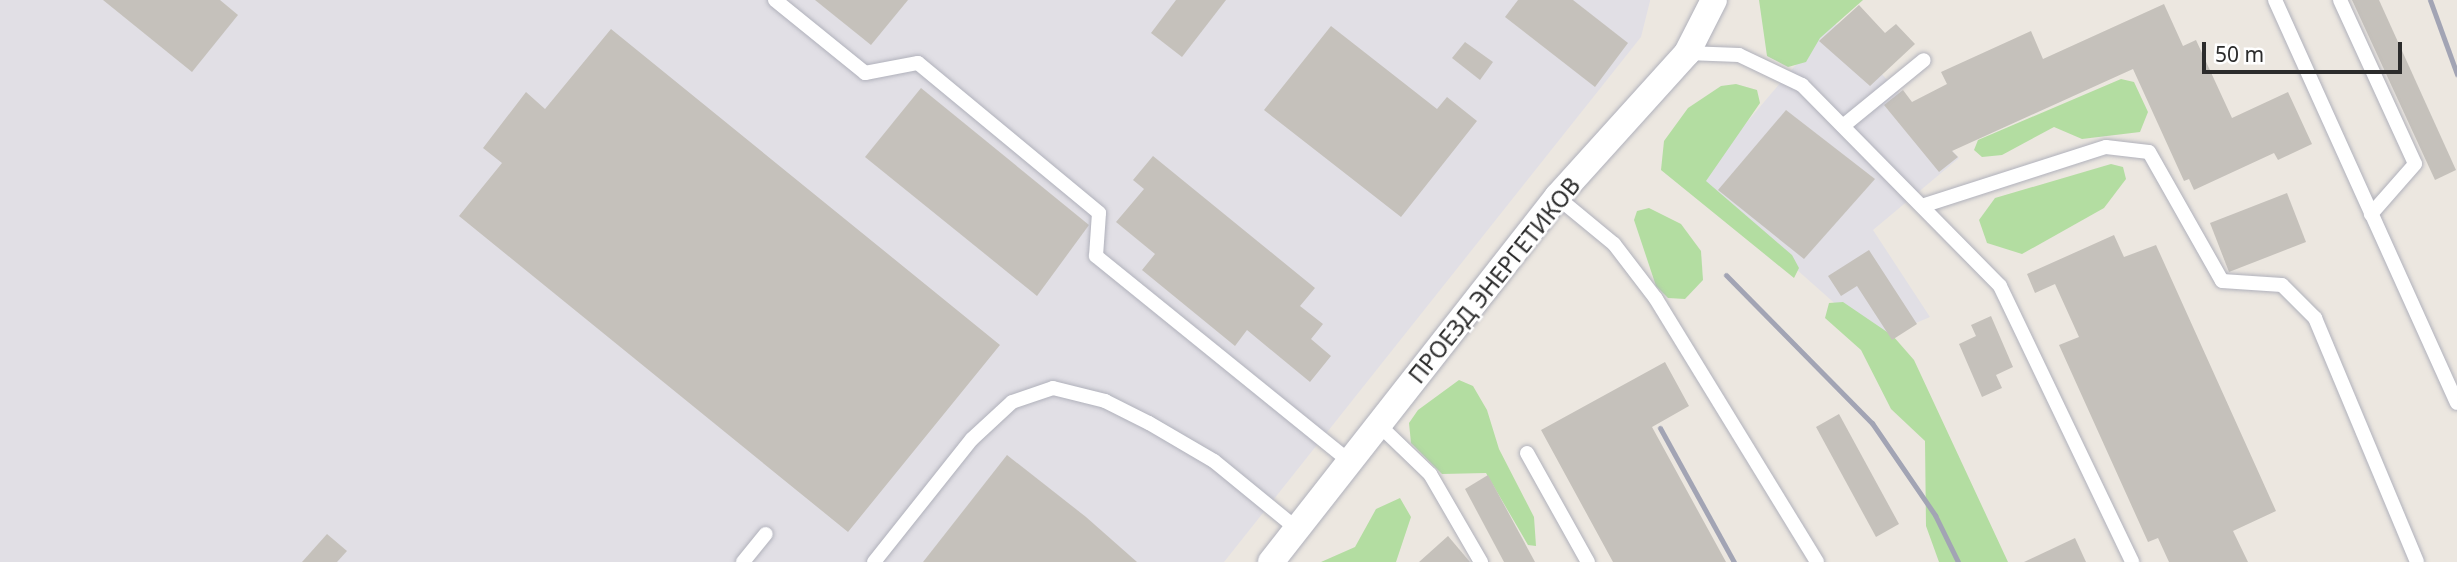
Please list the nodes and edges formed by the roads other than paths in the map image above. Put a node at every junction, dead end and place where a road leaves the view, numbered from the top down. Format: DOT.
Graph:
graph roads {
  1 [pos="775,0"];
  2 [pos="2275,0"];
  3 [pos="2340,0"];
  4 [pos="1709,1"];
  5 [pos="1687,53"];
  6 [pos="1923,60"];
  7 [pos="1843,126"];
  8 [pos="1557,197"];
  9 [pos="1925,205"];
  10 [pos="2371,214"];
  11 [pos="2457,402"];
  12 [pos="1379,425"];
  13 [pos="1527,453"];
  14 [pos="1350,462"];
  15 [pos="1297,529"];
  16 [pos="765,534"];
  17 [pos="743,562"];
  18 [pos="874,562"];
  19 [pos="1271,562"];
  20 [pos="1481,562"];
  21 [pos="1588,562"];
  22 [pos="1816,562"];
  23 [pos="2132,562"];
  24 [pos="2417,562"];
  1 -- 14 [label="lane"];
  2 -- 10 [label="lane"];
  3 -- 10 [label="lane"];
  4 -- 5 [label="street, ПРОЕЗД ЭНЕРГЕТИКОВ"];
  5 -- 7 [label="lane"];
  5 -- 8 [label="street, ПРОЕЗД ЭНЕРГЕТИКОВ"];
  6 -- 7 [label="lane"];
  7 -- 9 [label="lane"];
  8 -- 12 [label="street, ПРОЕЗД ЭНЕРГЕТИКОВ"];
  8 -- 22 [label="lane"];
  9 -- 23 [label="lane"];
  9 -- 24 [label="lane"];
  10 -- 11 [label="lane"];
  12 -- 14 [label="street, ПРОЕЗД ЭНЕРГЕТИКОВ"];
  12 -- 20 [label="lane"];
  13 -- 21 [label="lane"];
  14 -- 15 [label="street, ПРОЕЗД ЭНЕРГЕТИКОВ"];
  15 -- 18 [label="lane"];
  15 -- 19 [label="street, ПРОЕЗД ЭНЕРГЕТИКОВ"];
  16 -- 17 [label="lane"];
}
